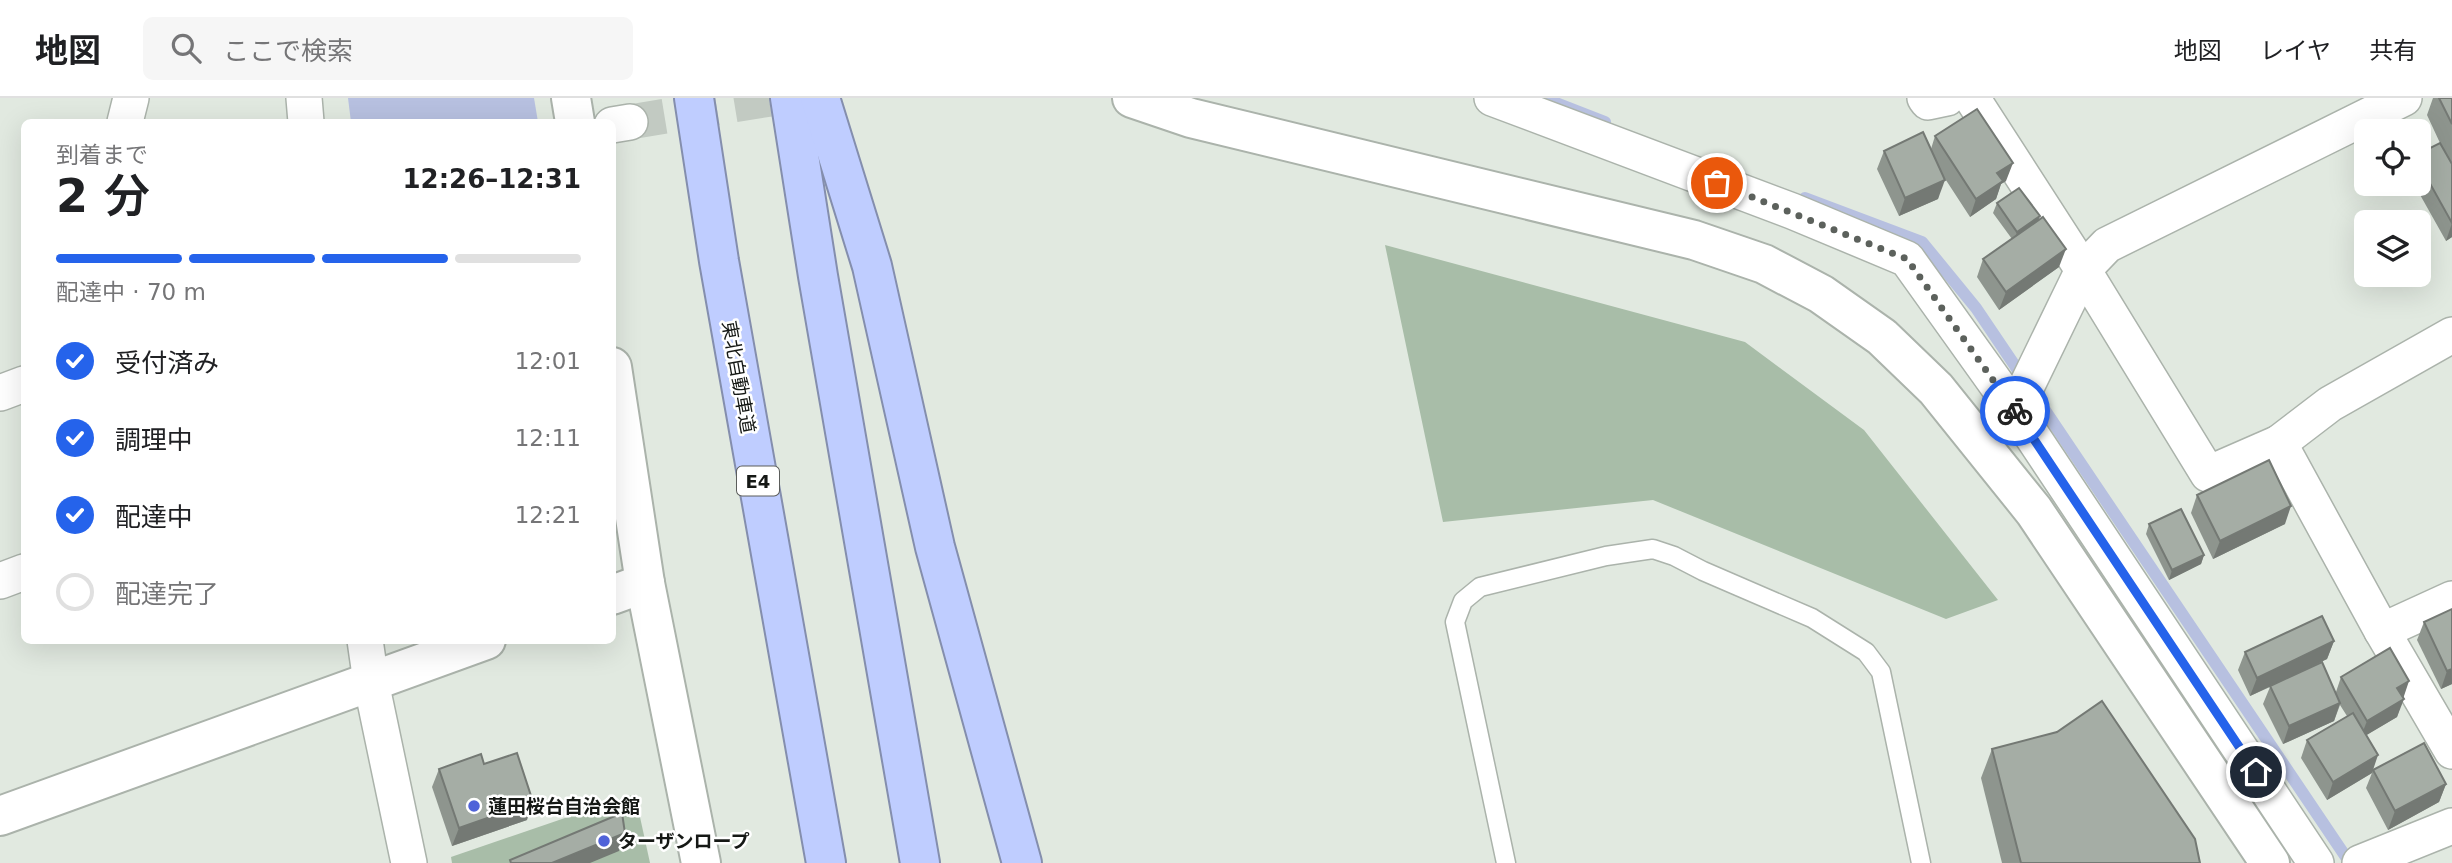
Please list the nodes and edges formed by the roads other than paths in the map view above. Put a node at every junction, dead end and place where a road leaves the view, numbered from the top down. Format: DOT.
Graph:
graph roads {
  1 [pos="131,98"];
  2 [pos="304,98"];
  3 [pos="571,98"];
  4 [pos="694,98"];
  5 [pos="790,98"];
  6 [pos="820,98"];
  7 [pos="1132,98"];
  8 [pos="1492,98"];
  9 [pos="1925,98"];
  10 [pos="1947,98"];
  11 [pos="1972,98"];
  12 [pos="2404,98"];
  13 [pos="126,119"];
  14 [pos="306,119"];
  15 [pos="574,119"];
  16 [pos="2083,270"];
  17 [pos="2452,335"];
  18 [pos="21,385"];
  19 [pos="0,393"];
  20 [pos="2015,411"];
  21 [pos="616,419"];
  22 [pos="2279,443"];
  23 [pos="21,573"];
  24 [pos="0,581"];
  25 [pos="629,589"];
  26 [pos="2452,599"];
  27 [pos="2382,631"];
  28 [pos="366,644"];
  29 [pos="475,644"];
  30 [pos="371,682"];
  31 [pos="2452,751"];
  32 [pos="0,816"];
  33 [pos="2452,826"];
  34 [pos="409,863"];
  35 [pos="701,863"];
  36 [pos="826,863"];
  37 [pos="920,863"];
  38 [pos="1022,863"];
  39 [pos="1506,863"];
  40 [pos="1921,863"];
  41 [pos="2270,863"];
  42 [pos="2316,863"];
  43 [pos="2360,863"];
  1 -- 13 [label="street"];
  2 -- 14 [label="street"];
  3 -- 15 [label="street"];
  4 -- 36 [label="highway, 東北自動車道 / E4"];
  5 -- 37 [label="highway"];
  6 -- 38 [label="highway"];
  7 -- 41 [label="street"];
  8 -- 20 [label="street"];
  9 -- 10 [label="street"];
  11 -- 16 [label="street"];
  12 -- 16 [label="street"];
  16 -- 20 [label="street"];
  16 -- 22 [label="street"];
  17 -- 22 [label="street"];
  18 -- 19 [label="street"];
  20 -- 42 [label="street"];
  21 -- 25 [label="street"];
  22 -- 27 [label="street"];
  23 -- 24 [label="street"];
  25 -- 35 [label="street"];
  26 -- 27 [label="street"];
  27 -- 31 [label="street"];
  28 -- 30 [label="street"];
  29 -- 30 [label="street"];
  30 -- 32 [label="street"];
  30 -- 34 [label="street"];
  33 -- 43 [label="street"];
  39 -- 40 [label="lane"];
}
